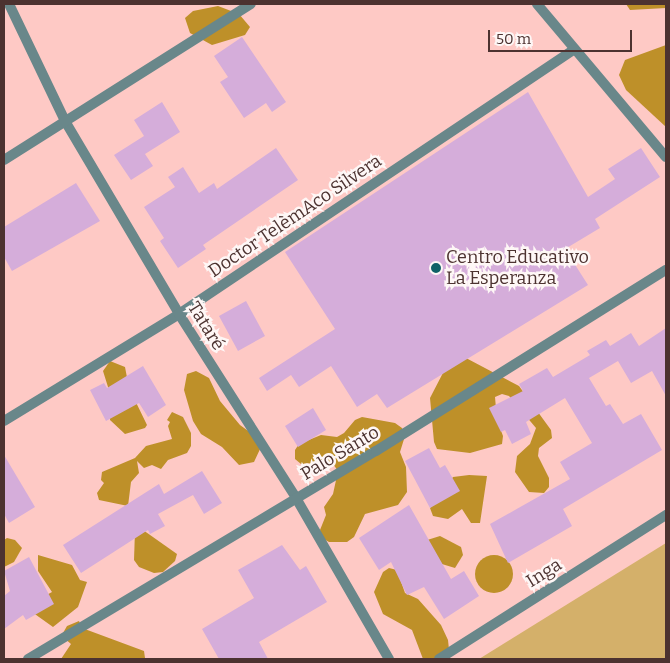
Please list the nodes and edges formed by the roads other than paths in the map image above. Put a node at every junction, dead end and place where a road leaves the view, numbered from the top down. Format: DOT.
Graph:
graph roads {
  1 [pos="9,4"];
  2 [pos="251,4"];
  3 [pos="537,4"];
  4 [pos="575,49"];
  5 [pos="65,121"];
  6 [pos="666,157"];
  7 [pos="4,160"];
  8 [pos="666,270"];
  9 [pos="179,314"];
  10 [pos="4,421"];
  11 [pos="296,498"];
  12 [pos="666,515"];
  13 [pos="28,659"];
  14 [pos="389,659"];
  15 [pos="440,659"];
  1 -- 5 [label="street, Tataré"];
  2 -- 5 [label="street"];
  3 -- 4 [label="street"];
  4 -- 6 [label="street"];
  4 -- 9 [label="street, Doctor TelèmAco Silvera"];
  5 -- 7 [label="street"];
  5 -- 9 [label="street, Tataré"];
  8 -- 11 [label="street, Palo Santo"];
  9 -- 10 [label="street, Doctor TelèmAco Silvera"];
  9 -- 11 [label="street, Tataré"];
  11 -- 13 [label="street, Palo Santo"];
  11 -- 14 [label="street, Tataré"];
  12 -- 15 [label="street, Inga"];
}
